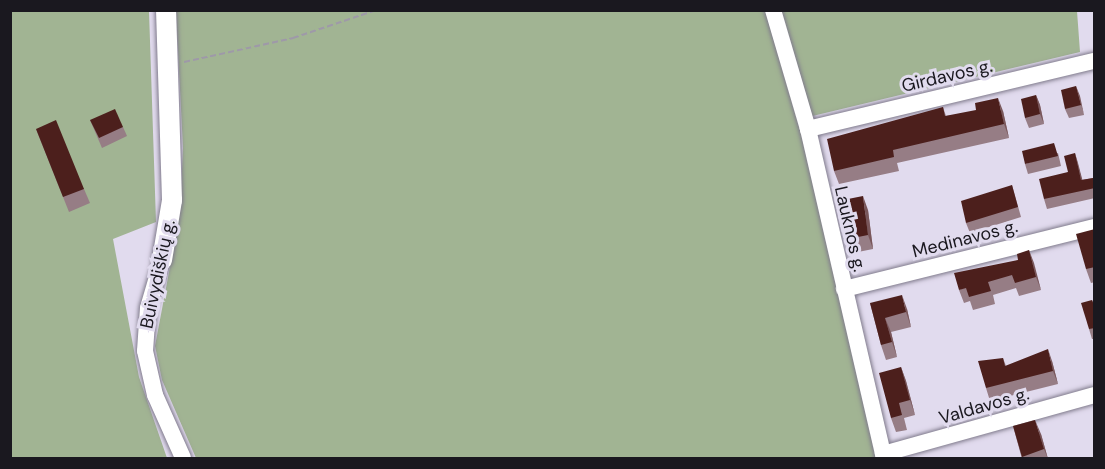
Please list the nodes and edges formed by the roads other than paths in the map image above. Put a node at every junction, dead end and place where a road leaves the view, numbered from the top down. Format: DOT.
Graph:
graph roads {
  1 [pos="166,10"];
  2 [pos="773,10"];
  3 [pos="1095,61"];
  4 [pos="808,129"];
  5 [pos="1095,227"];
  6 [pos="162,260"];
  7 [pos="844,289"];
  8 [pos="1095,395"];
  9 [pos="884,456"];
  10 [pos="183,459"];
  1 -- 6 [label="main road, Buivydiškių g."];
  2 -- 4 [label="street, Lauknos g."];
  3 -- 4 [label="street, Girdavos g."];
  4 -- 7 [label="street, Lauknos g."];
  5 -- 7 [label="street, Medinavos g."];
  6 -- 10 [label="street, Buivydiškių g."];
  7 -- 9 [label="street, Lauknos g."];
  8 -- 9 [label="street, Valdavos g."];
}
